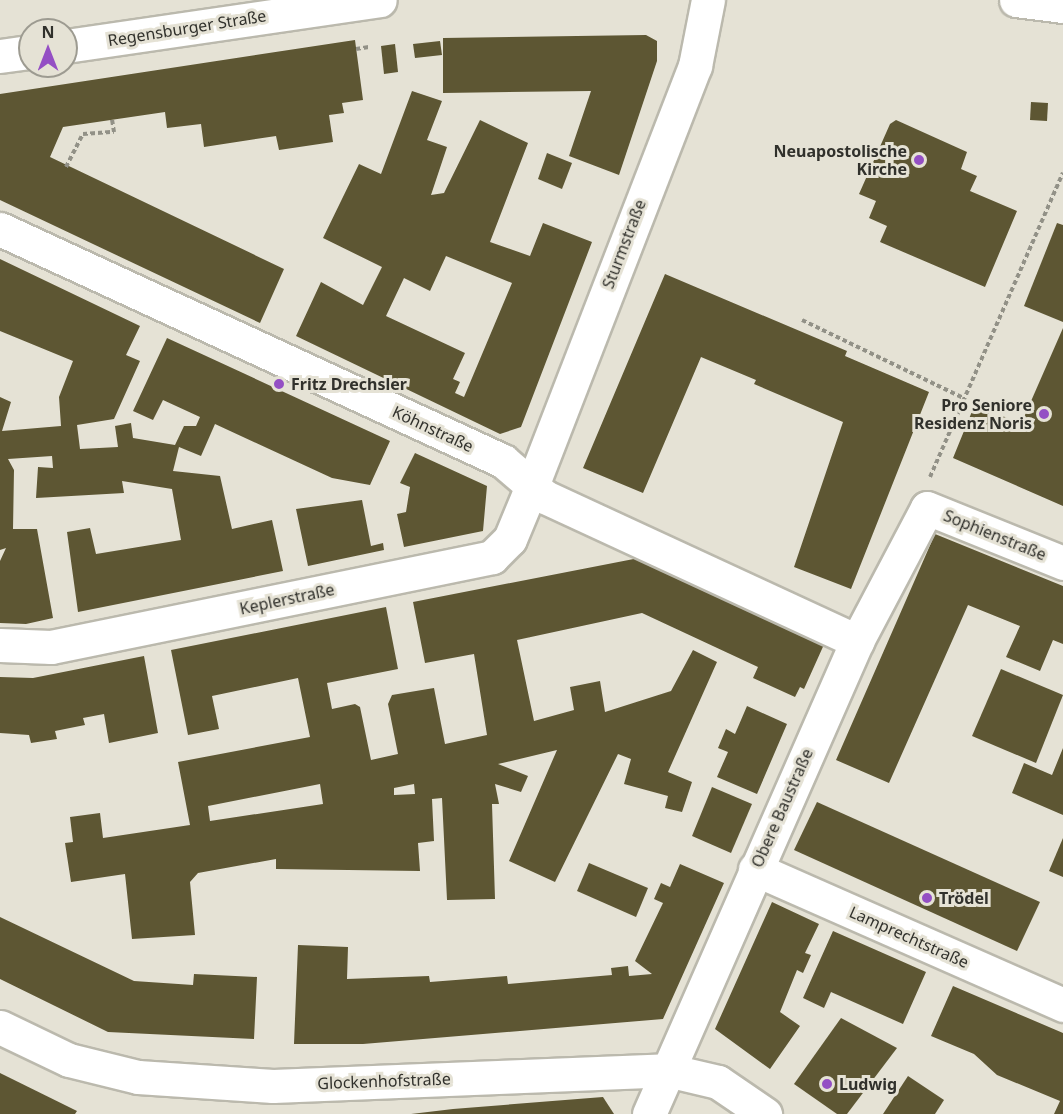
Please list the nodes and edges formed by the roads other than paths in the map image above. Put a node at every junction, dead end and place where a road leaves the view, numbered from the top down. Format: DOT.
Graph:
graph roads {
  1 [pos="380,0"];
  2 [pos="708,0"];
  3 [pos="1016,0"];
  4 [pos="1063,6"];
  5 [pos="78,44"];
  6 [pos="18,54"];
  7 [pos="0,56"];
  8 [pos="0,229"];
  9 [pos="532,486"];
  10 [pos="927,508"];
  11 [pos="1063,563"];
  12 [pos="857,641"];
  13 [pos="0,645"];
  14 [pos="755,869"];
  15 [pos="1063,1005"];
  16 [pos="0,1027"];
  17 [pos="667,1070"];
  18 [pos="649,1114"];
  19 [pos="765,1114"];
  1 -- 5 [label="street, Regensburger Straße"];
  2 -- 9 [label="street, Sturmstraße"];
  3 -- 4 [label="street"];
  6 -- 7 [label="street"];
  8 -- 9 [label="street, Köhnstraße"];
  9 -- 12 [label="street, Köhnstraße"];
  9 -- 13 [label="street, Keplerstraße"];
  10 -- 11 [label="street, Sophienstraße"];
  10 -- 12 [label="street, Obere Baustraße"];
  12 -- 14 [label="street, Obere Baustraße"];
  14 -- 15 [label="street, Lamprechtstraße"];
  14 -- 17 [label="street, Obere Baustraße"];
  16 -- 17 [label="street, Glockenhofstraße"];
  17 -- 18 [label="street, Obere Baustraße"];
  17 -- 19 [label="street, Glockenhofstraße"];
}
